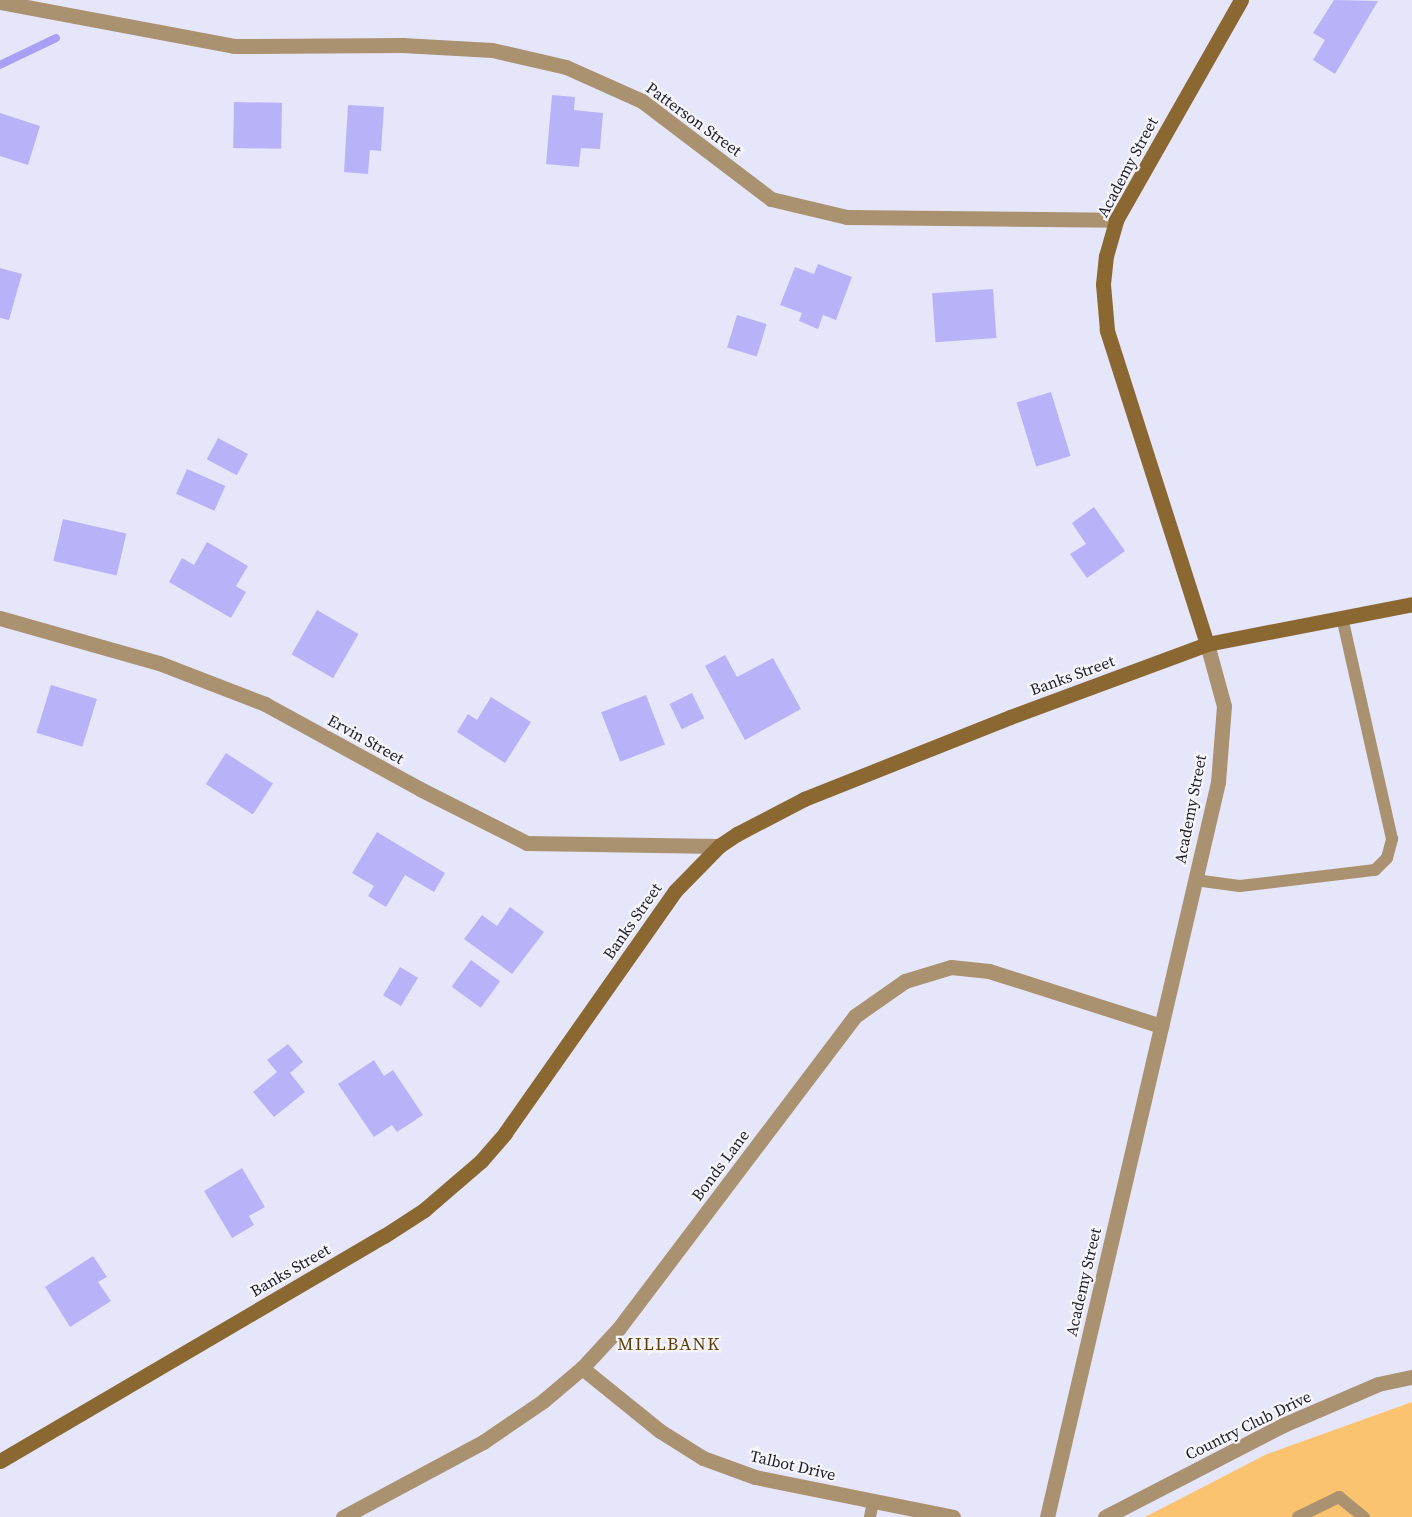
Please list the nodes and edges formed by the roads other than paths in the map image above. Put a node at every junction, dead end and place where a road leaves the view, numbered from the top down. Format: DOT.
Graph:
graph roads {
  1 [pos="1241,0"];
  2 [pos="0,2"];
  3 [pos="1116,220"];
  4 [pos="1412,604"];
  5 [pos="0,618"];
  6 [pos="1342,618"];
  7 [pos="1207,644"];
  8 [pos="719,846"];
  9 [pos="1195,880"];
  10 [pos="1161,1026"];
  11 [pos="582,1368"];
  12 [pos="1412,1377"];
  13 [pos="0,1461"];
  14 [pos="873,1501"];
  15 [pos="344,1517"];
  16 [pos="870,1517"];
  17 [pos="953,1517"];
  18 [pos="1047,1517"];
  19 [pos="1104,1517"];
  20 [pos="1298,1517"];
  21 [pos="1364,1517"];
  1 -- 3 [label="street, Academy Street"];
  2 -- 3 [label="street, Patterson Street"];
  3 -- 7 [label="street, Academy Street"];
  4 -- 6 [label="street, Banks Street"];
  5 -- 8 [label="street, Ervin Street"];
  6 -- 7 [label="street, Banks Street"];
  6 -- 9 [label="lane"];
  7 -- 8 [label="street, Banks Street"];
  7 -- 9 [label="street, Academy Street"];
  8 -- 13 [label="street, Banks Street"];
  9 -- 10 [label="street, Academy Street"];
  10 -- 11 [label="street, Bonds Lane"];
  10 -- 18 [label="street, Academy Street"];
  11 -- 14 [label="street, Talbot Drive"];
  11 -- 15 [label="street, Bonds Lane"];
  12 -- 19 [label="street, Country Club Drive"];
  14 -- 16 [label="lane"];
  14 -- 17 [label="street, Talbot Drive"];
  20 -- 21 [label="lane"];
}
